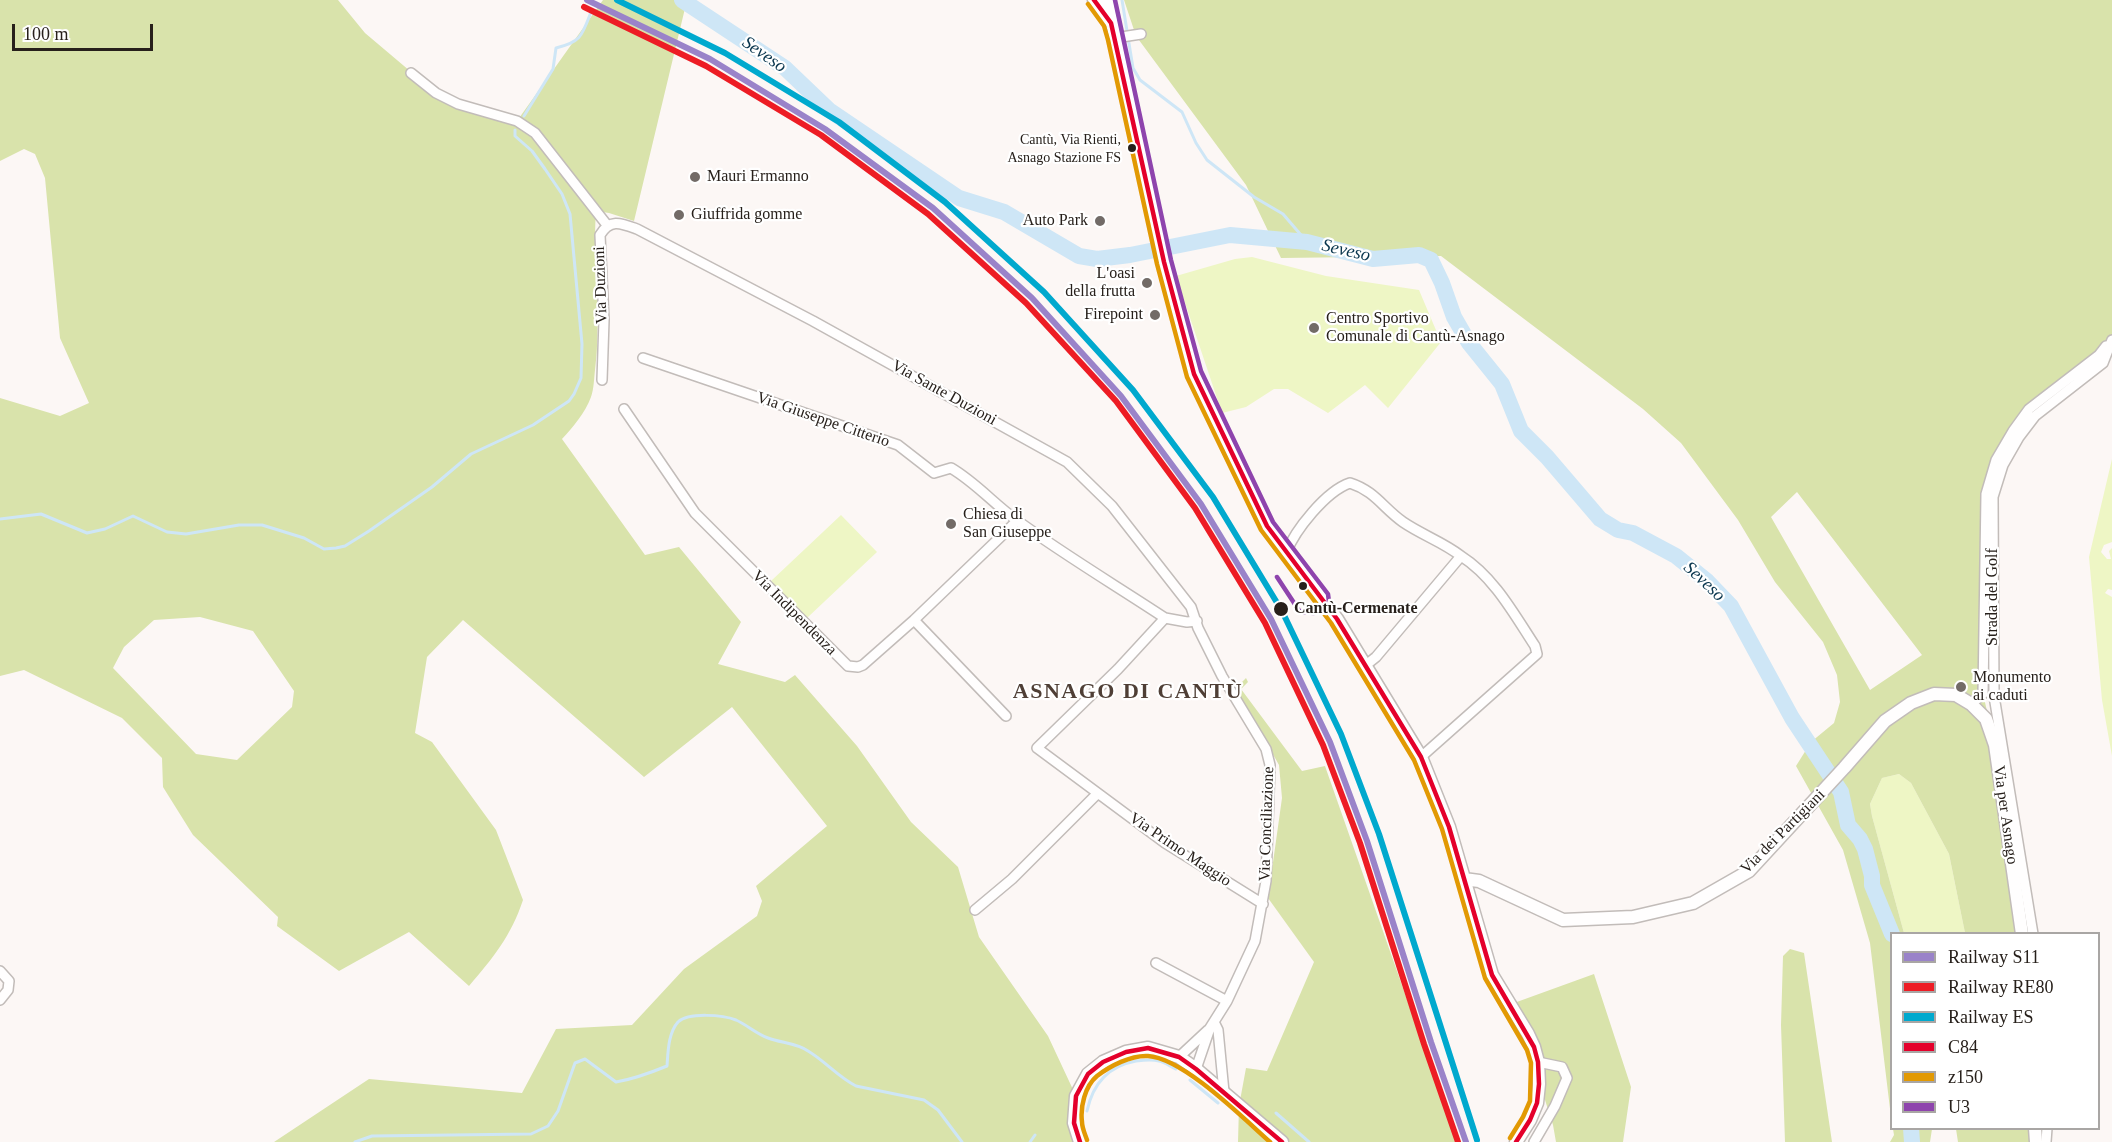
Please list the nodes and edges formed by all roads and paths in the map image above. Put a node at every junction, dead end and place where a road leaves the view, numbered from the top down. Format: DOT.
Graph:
graph roads {
  1 [pos="1094,0"];
  2 [pos="1107,0"];
  3 [pos="1111,23"];
  4 [pos="1141,34"];
  5 [pos="1123,38"];
  6 [pos="411,73"];
  7 [pos="607,225"];
  8 [pos="637,229"];
  9 [pos="2112,338"];
  10 [pos="643,358"];
  11 [pos="602,380"];
  12 [pos="624,409"];
  13 [pos="1017,521"];
  14 [pos="1286,553"];
  15 [pos="1461,556"];
  16 [pos="1165,618"];
  17 [pos="914,620"];
  18 [pos="1197,621"];
  19 [pos="1366,665"];
  20 [pos="1971,704"];
  21 [pos="1006,716"];
  22 [pos="1421,758"];
  23 [pos="1097,794"];
  24 [pos="1464,879"];
  25 [pos="1263,904"];
  26 [pos="975,910"];
  27 [pos="2022,932"];
  28 [pos="2033,932"];
  29 [pos="1156,963"];
  30 [pos="0,971"];
  31 [pos="0,1000"];
  32 [pos="1227,1001"];
  33 [pos="1212,1025"];
  34 [pos="1179,1057"];
  35 [pos="1538,1062"];
  36 [pos="1196,1068"];
  37 [pos="1224,1092"];
  38 [pos="1080,1142"];
  39 [pos="1282,1142"];
  40 [pos="1516,1142"];
  41 [pos="1534,1142"];
  1 -- 3 [label="main road"];
  2 -- 3 [label="main road"];
  3 -- 5 [label="main road"];
  4 -- 5 [label="street"];
  5 -- 14 [label="main road"];
  6 -- 7 [label="street"];
  7 -- 8 [label="street, Via Duzioni"];
  7 -- 11 [label="street, Via Duzioni"];
  8 -- 18 [label="street, Via Sante Duzioni"];
  9 -- 20 [label="street, Strada del Golf"];
  9 -- 28 [label="street, Strada del Golf"];
  10 -- 13 [label="street, Via Giuseppe Citterio"];
  12 -- 17 [label="street, Via Indipendenza"];
  13 -- 16 [label="street"];
  13 -- 17 [label="street, Via Indipendenza"];
  14 -- 15 [label="street"];
  14 -- 19 [label="main road"];
  15 -- 19 [label="street"];
  15 -- 22 [label="street"];
  16 -- 18 [label="street"];
  16 -- 23 [label="street, Via Primo Maggio"];
  17 -- 21 [label="street"];
  18 -- 25 [label="street, Via Conciliazione"];
  19 -- 22 [label="main road"];
  20 -- 24 [label="main road, Via dei Partigiani"];
  20 -- 27 [label="main road, Via per Asnago"];
  22 -- 24 [label="main road"];
  23 -- 25 [label="street, Via Primo Maggio"];
  23 -- 26 [label="street"];
  24 -- 35 [label="main road"];
  25 -- 32 [label="street, Via Conciliazione"];
  29 -- 32 [label="street"];
  30 -- 31 [label="street"];
  32 -- 33 [label="street, Via Conciliazione"];
  33 -- 34 [label="street"];
  33 -- 36 [label="street"];
  33 -- 37 [label="street"];
  34 -- 36 [label="main road"];
  34 -- 38 [label="main road"];
  35 -- 40 [label="main road"];
  35 -- 41 [label="street"];
  36 -- 37 [label="main road"];
  37 -- 39 [label="main road"];
}
